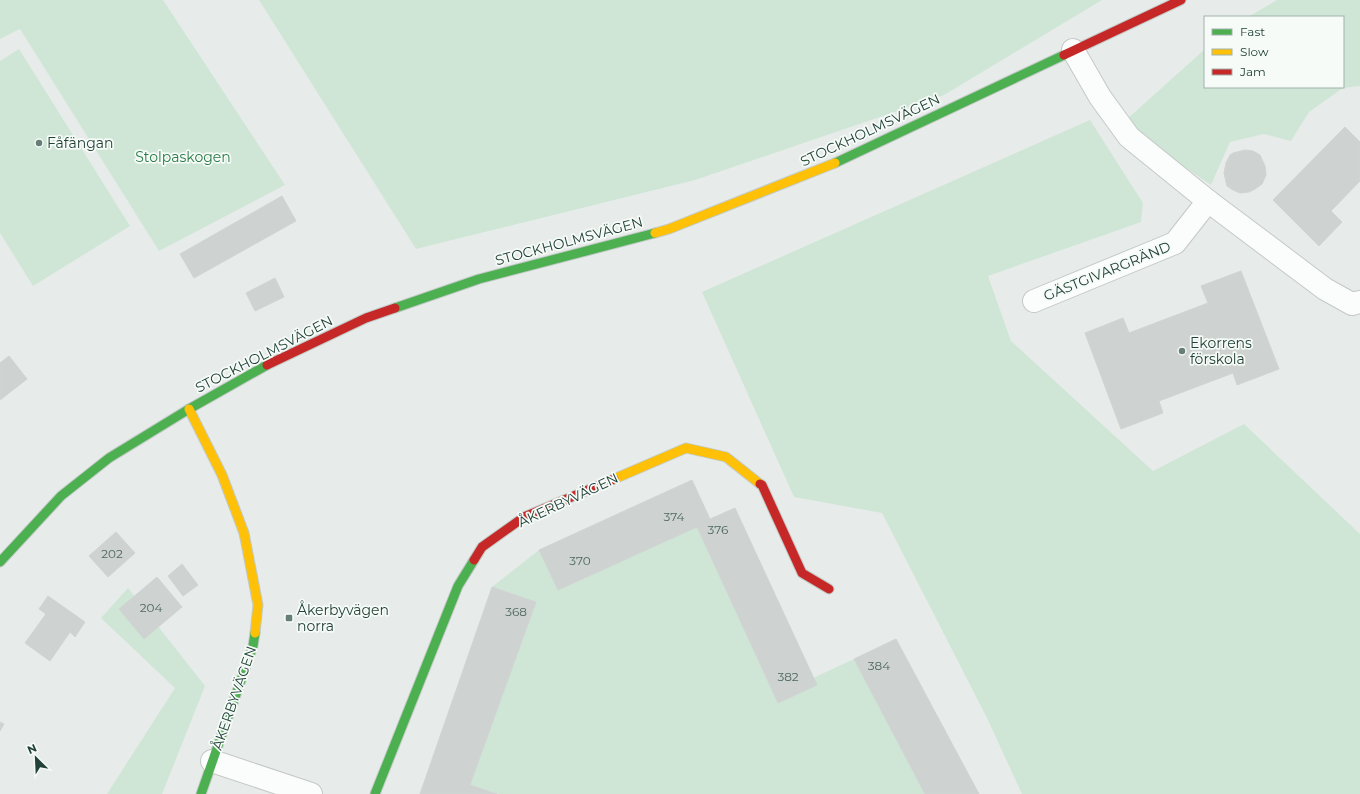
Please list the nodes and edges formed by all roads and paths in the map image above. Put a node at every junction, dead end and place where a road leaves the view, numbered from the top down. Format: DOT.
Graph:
graph roads {
  1 [pos="1181,0"];
  2 [pos="1073,50"];
  3 [pos="1208,201"];
  4 [pos="1034,301"];
  5 [pos="1360,302"];
  6 [pos="189,409"];
  7 [pos="0,562"];
  8 [pos="829,589"];
  9 [pos="212,761"];
  10 [pos="201,794"];
  11 [pos="311,794"];
  12 [pos="375,794"];
  1 -- 2 [label="main road, STOCKHOLMSVÄGEN"];
  2 -- 3 [label="street"];
  2 -- 6 [label="main road, STOCKHOLMSVÄGEN"];
  3 -- 4 [label="street, GÄSTGIVARGRÄND"];
  3 -- 5 [label="street"];
  6 -- 7 [label="main road, STOCKHOLMSVÄGEN"];
  6 -- 9 [label="main road, ÅKERBYVÄGEN"];
  8 -- 12 [label="main road, ÅKERBYVÄGEN"];
  9 -- 10 [label="main road, ÅKERBYVÄGEN"];
  9 -- 11 [label="street, ÅKERBYVÄGEN"];
}
